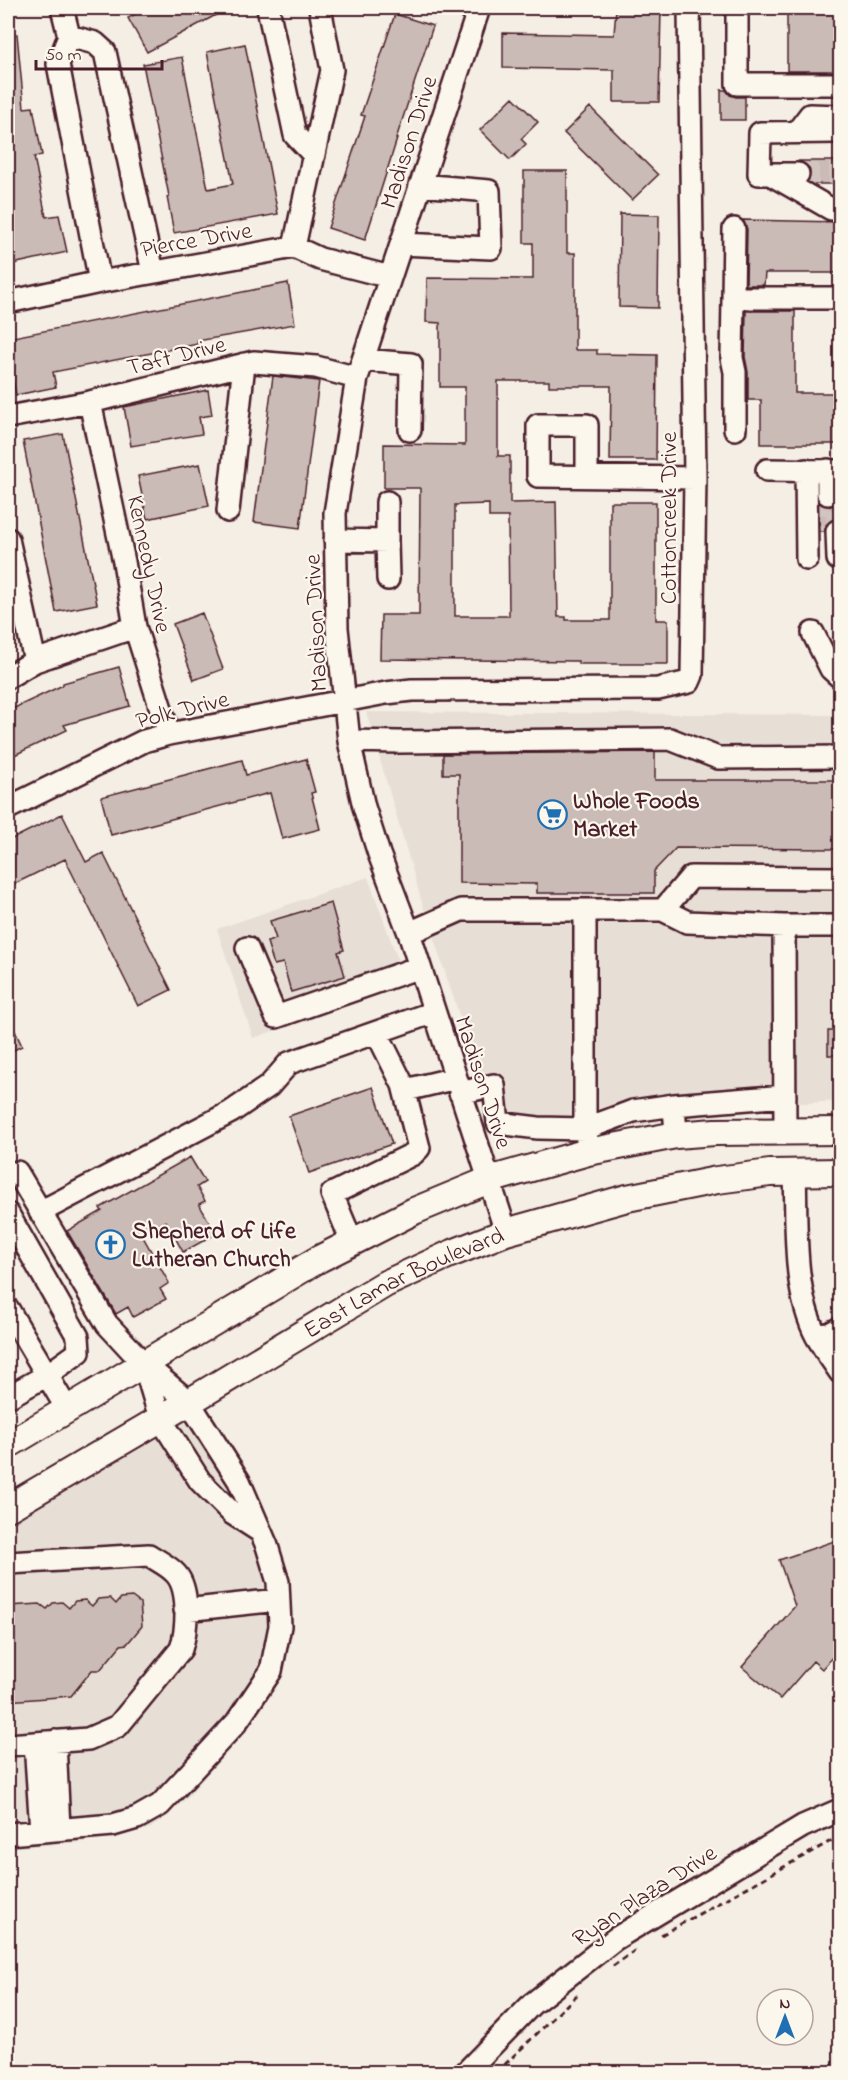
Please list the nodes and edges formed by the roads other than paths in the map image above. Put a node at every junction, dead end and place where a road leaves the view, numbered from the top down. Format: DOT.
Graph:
graph roads {
  1 [pos="62,8"];
  2 [pos="268,8"];
  3 [pos="320,8"];
  4 [pos="479,8"];
  5 [pos="689,8"];
  6 [pos="737,9"];
  7 [pos="69,36"];
  8 [pos="840,84"];
  9 [pos="839,124"];
  10 [pos="314,154"];
  11 [pos="769,174"];
  12 [pos="798,174"];
  13 [pos="420,185"];
  14 [pos="840,208"];
  15 [pos="734,229"];
  16 [pos="401,244"];
  17 [pos="294,247"];
  18 [pos="153,272"];
  19 [pos="390,277"];
  20 [pos="100,282"];
  21 [pos="733,298"];
  22 [pos="840,298"];
  23 [pos="8,302"];
  24 [pos="244,364"];
  25 [pos="360,369"];
  26 [pos="90,402"];
  27 [pos="8,417"];
  28 [pos="735,429"];
  29 [pos="410,430"];
  30 [pos="767,470"];
  31 [pos="826,470"];
  32 [pos="586,476"];
  33 [pos="695,478"];
  34 [pos="828,494"];
  35 [pos="387,502"];
  36 [pos="228,511"];
  37 [pos="828,531"];
  38 [pos="8,539"];
  39 [pos="335,540"];
  40 [pos="387,541"];
  41 [pos="388,579"];
  42 [pos="135,627"];
  43 [pos="813,633"];
  44 [pos="34,661"];
  45 [pos="8,677"];
  46 [pos="840,677"];
  47 [pos="345,701"];
  48 [pos="169,734"];
  49 [pos="349,741"];
  50 [pos="840,757"];
  51 [pos="8,808"];
  52 [pos="840,878"];
  53 [pos="585,910"];
  54 [pos="663,910"];
  55 [pos="784,926"];
  56 [pos="840,926"];
  57 [pos="409,933"];
  58 [pos="247,948"];
  59 [pos="420,967"];
  60 [pos="434,1012"];
  61 [pos="377,1033"];
  62 [pos="403,1085"];
  63 [pos="458,1086"];
  64 [pos="785,1096"];
  65 [pos="674,1105"];
  66 [pos="785,1131"];
  67 [pos="840,1131"];
  68 [pos="676,1135"];
  69 [pos="586,1141"];
  70 [pos="17,1172"];
  71 [pos="795,1172"];
  72 [pos="840,1172"];
  73 [pos="489,1180"];
  74 [pos="40,1212"];
  75 [pos="8,1214"];
  76 [pos="506,1232"];
  77 [pos="352,1242"];
  78 [pos="8,1309"];
  79 [pos="104,1319"];
  80 [pos="840,1328"];
  81 [pos="817,1335"];
  82 [pos="78,1336"];
  83 [pos="144,1364"];
  84 [pos="840,1372"];
  85 [pos="47,1375"];
  86 [pos="8,1397"];
  87 [pos="189,1402"];
  88 [pos="67,1409"];
  89 [pos="160,1418"];
  90 [pos="8,1445"];
  91 [pos="8,1508"];
  92 [pos="261,1532"];
  93 [pos="8,1563"];
  94 [pos="278,1600"];
  95 [pos="185,1610"];
  96 [pos="45,1742"];
  97 [pos="8,1745"];
  98 [pos="840,1810"];
  99 [pos="50,1830"];
  100 [pos="8,1834"];
  101 [pos="466,2073"];
  1 -- 7 [label="street"];
  2 -- 10 [label="street"];
  3 -- 10 [label="street"];
  4 -- 13 [label="street, Madison Drive"];
  5 -- 33 [label="street, Cottoncreek Drive"];
  6 -- 8 [label="street"];
  7 -- 18 [label="street"];
  7 -- 20 [label="street"];
  9 -- 11 [label="street"];
  10 -- 17 [label="street"];
  11 -- 12 [label="street"];
  11 -- 14 [label="street"];
  13 -- 16 [label="street, Madison Drive"];
  13 -- 16 [label="street"];
  15 -- 21 [label="street"];
  16 -- 19 [label="street, Madison Drive"];
  17 -- 18 [label="street, Pierce Drive"];
  17 -- 19 [label="street"];
  18 -- 20 [label="street, Pierce Drive"];
  19 -- 25 [label="street, Madison Drive"];
  20 -- 23 [label="street, Pierce Drive"];
  21 -- 22 [label="street"];
  21 -- 28 [label="street"];
  24 -- 25 [label="street, Taft Drive"];
  24 -- 26 [label="street, Taft Drive"];
  24 -- 36 [label="street"];
  25 -- 29 [label="street, Taft Drive"];
  25 -- 39 [label="street, Madison Drive"];
  26 -- 27 [label="street, Taft Drive"];
  26 -- 42 [label="street, Kennedy Drive"];
  30 -- 31 [label="street"];
  31 -- 34 [label="street"];
  31 -- 37 [label="street"];
  32 -- 33 [label="street"];
  33 -- 47 [label="street, Cottoncreek Drive"];
  35 -- 40 [label="street"];
  38 -- 44 [label="street"];
  39 -- 40 [label="street"];
  39 -- 47 [label="street, Madison Drive"];
  40 -- 41 [label="street"];
  42 -- 44 [label="street"];
  42 -- 48 [label="street, Kennedy Drive"];
  43 -- 46 [label="street"];
  44 -- 45 [label="street"];
  47 -- 48 [label="street, Polk Drive"];
  47 -- 49 [label="street, Madison Drive"];
  48 -- 51 [label="street, Polk Drive"];
  49 -- 50 [label="street"];
  49 -- 57 [label="street, Madison Drive"];
  52 -- 54 [label="street"];
  53 -- 54 [label="street"];
  53 -- 57 [label="street"];
  53 -- 69 [label="street"];
  54 -- 55 [label="street"];
  55 -- 56 [label="street"];
  55 -- 64 [label="street"];
  57 -- 59 [label="street, Madison Drive"];
  58 -- 59 [label="street"];
  59 -- 60 [label="street, Madison Drive"];
  60 -- 61 [label="street"];
  60 -- 63 [label="street, Madison Drive"];
  61 -- 62 [label="street"];
  61 -- 74 [label="street"];
  62 -- 63 [label="street"];
  62 -- 77 [label="street"];
  63 -- 69 [label="street"];
  63 -- 73 [label="street, Madison Drive"];
  64 -- 65 [label="street"];
  64 -- 66 [label="street"];
  65 -- 68 [label="street"];
  65 -- 69 [label="street"];
  66 -- 67 [label="main road"];
  66 -- 68 [label="main road"];
  68 -- 69 [label="main road"];
  69 -- 73 [label="main road"];
  70 -- 74 [label="street"];
  71 -- 72 [label="main road, East Lamar Boulevard"];
  71 -- 76 [label="main road, East Lamar Boulevard"];
  71 -- 81 [label="street"];
  73 -- 76 [label="street, Madison Drive"];
  73 -- 77 [label="main road"];
  74 -- 79 [label="street"];
  75 -- 82 [label="street"];
  76 -- 87 [label="main road, East Lamar Boulevard"];
  77 -- 83 [label="main road"];
  78 -- 85 [label="street"];
  79 -- 82 [label="street"];
  79 -- 83 [label="street"];
  80 -- 81 [label="street"];
  81 -- 84 [label="street"];
  82 -- 85 [label="street"];
  83 -- 87 [label="street"];
  83 -- 88 [label="main road"];
  83 -- 89 [label="street"];
  85 -- 86 [label="street"];
  85 -- 88 [label="street"];
  87 -- 89 [label="main road, East Lamar Boulevard"];
  87 -- 92 [label="street"];
  88 -- 90 [label="main road"];
  89 -- 91 [label="main road, East Lamar Boulevard"];
  89 -- 92 [label="street"];
  92 -- 94 [label="street"];
  93 -- 95 [label="street"];
  94 -- 95 [label="street"];
  94 -- 99 [label="street"];
  95 -- 96 [label="street"];
  96 -- 97 [label="street"];
  96 -- 99 [label="street"];
  98 -- 101 [label="street, Ryan Plaza Drive"];
  99 -- 100 [label="street"];
}
